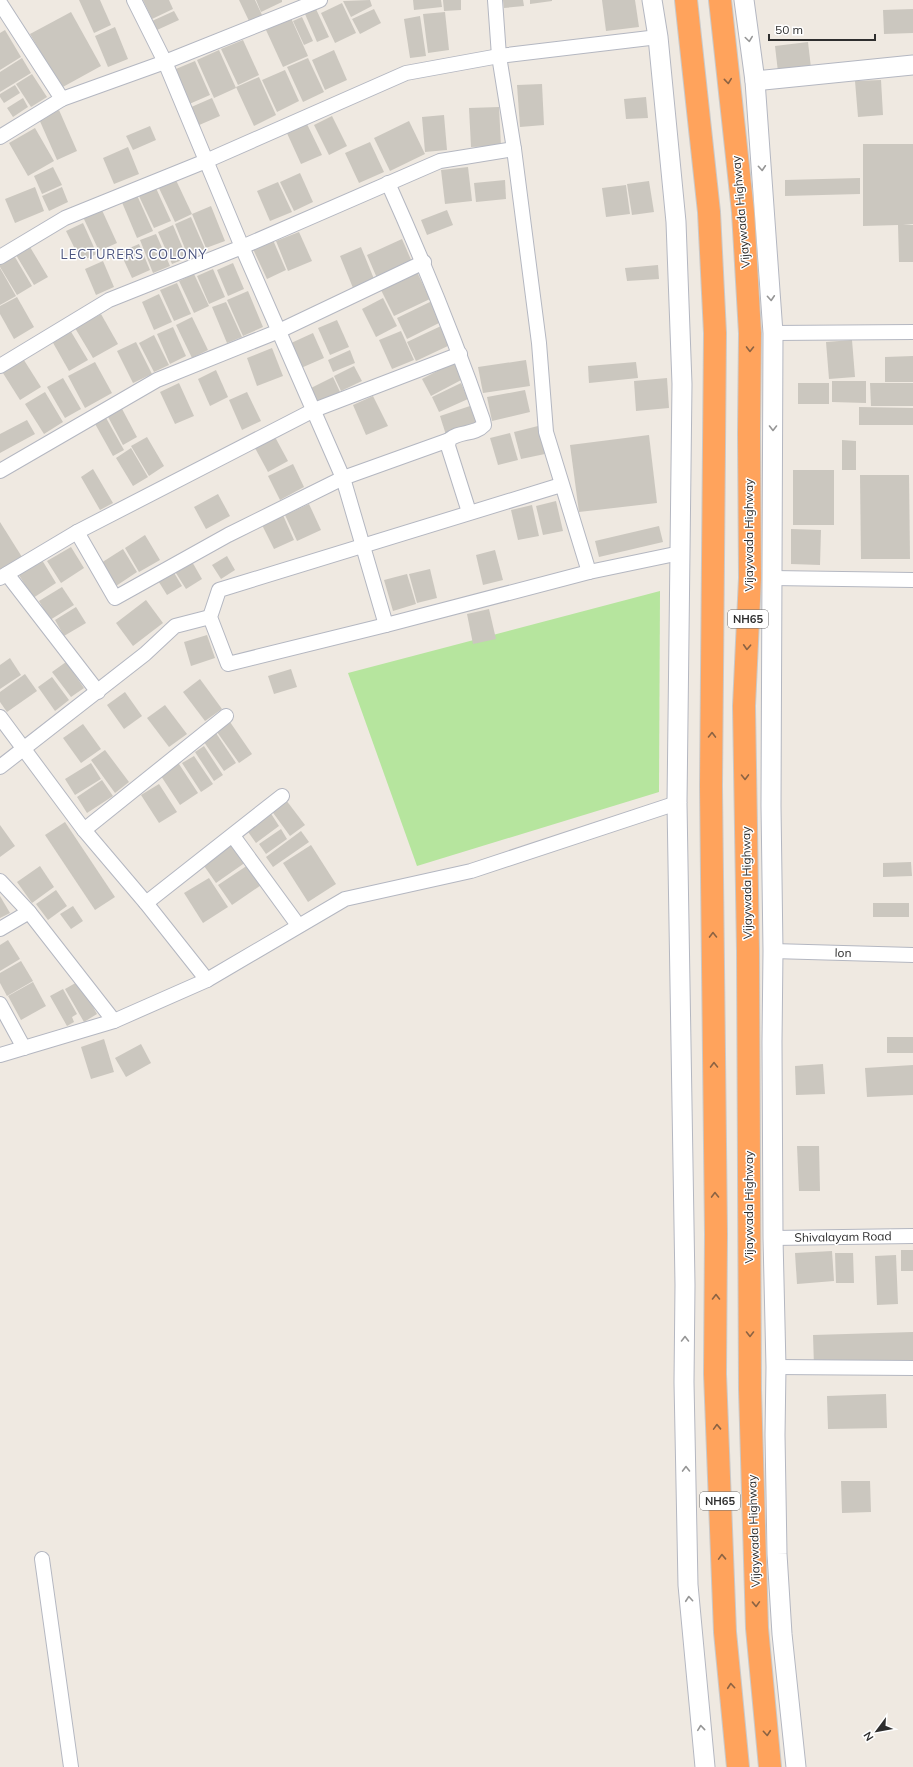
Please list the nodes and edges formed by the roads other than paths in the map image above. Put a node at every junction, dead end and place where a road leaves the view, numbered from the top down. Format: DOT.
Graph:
graph roads {
  1 [pos="134,0"];
  2 [pos="320,0"];
  3 [pos="495,0"];
  4 [pos="652,0"];
  5 [pos="686,0"];
  6 [pos="720,0"];
  7 [pos="744,0"];
  8 [pos="0,3"];
  9 [pos="658,36"];
  10 [pos="500,56"];
  11 [pos="165,62"];
  12 [pos="913,65"];
  13 [pos="755,81"];
  14 [pos="62,99"];
  15 [pos="0,137"];
  16 [pos="514,149"];
  17 [pos="206,161"];
  18 [pos="388,183"];
  19 [pos="242,247"];
  20 [pos="0,257"];
  21 [pos="424,262"];
  22 [pos="279,331"];
  23 [pos="913,332"];
  24 [pos="773,333"];
  25 [pos="460,354"];
  26 [pos="0,366"];
  27 [pos="314,410"];
  28 [pos="715,432"];
  29 [pos="749,433"];
  30 [pos="449,440"];
  31 [pos="0,471"];
  32 [pos="342,478"];
  33 [pos="561,485"];
  34 [pos="469,512"];
  35 [pos="77,532"];
  36 [pos="361,546"];
  37 [pos="680,552"];
  38 [pos="589,572"];
  39 [pos="3,576"];
  40 [pos="772,578"];
  41 [pos="913,580"];
  42 [pos="210,617"];
  43 [pos="386,625"];
  44 [pos="98,692"];
  45 [pos="226,716"];
  46 [pos="0,717"];
  47 [pos="24,749"];
  48 [pos="0,767"];
  49 [pos="282,796"];
  50 [pos="677,802"];
  51 [pos="84,830"];
  52 [pos="233,836"];
  53 [pos="0,881"];
  54 [pos="146,903"];
  55 [pos="29,912"];
  56 [pos="298,926"];
  57 [pos="0,929"];
  58 [pos="773,951"];
  59 [pos="913,955"];
  60 [pos="206,980"];
  61 [pos="0,1004"];
  62 [pos="114,1021"];
  63 [pos="24,1048"];
  64 [pos="0,1055"];
  65 [pos="913,1236"];
  66 [pos="773,1238"];
  67 [pos="776,1367"];
  68 [pos="913,1368"];
  69 [pos="42,1559"];
  70 [pos="71,1767"];
  71 [pos="705,1767"];
  72 [pos="738,1767"];
  73 [pos="770,1767"];
  74 [pos="796,1767"];
  1 -- 11 [label="street"];
  2 -- 11 [label="street"];
  3 -- 10 [label="street"];
  4 -- 9 [label="street"];
  5 -- 28 [label="highway, NH65"];
  6 -- 29 [label="highway, Vijaywada Highway / NH65, one-way"];
  7 -- 13 [label="street, one-way"];
  8 -- 14 [label="street"];
  9 -- 10 [label="street"];
  9 -- 37 [label="street"];
  10 -- 16 [label="street"];
  10 -- 17 [label="street"];
  11 -- 14 [label="street"];
  11 -- 17 [label="street"];
  12 -- 13 [label="street"];
  13 -- 24 [label="street, one-way"];
  14 -- 15 [label="street"];
  16 -- 18 [label="street"];
  16 -- 33 [label="street"];
  17 -- 19 [label="street"];
  17 -- 20 [label="street"];
  18 -- 19 [label="street"];
  18 -- 21 [label="street"];
  19 -- 22 [label="street"];
  19 -- 26 [label="street"];
  21 -- 22 [label="street"];
  21 -- 25 [label="street"];
  22 -- 27 [label="street"];
  22 -- 31 [label="street"];
  23 -- 24 [label="street"];
  24 -- 40 [label="street, one-way"];
  25 -- 27 [label="street"];
  25 -- 30 [label="street"];
  27 -- 32 [label="street"];
  27 -- 35 [label="street"];
  28 -- 29 [label="highway"];
  72 -- 28 [label="highway, NH65, one-way"];
  29 -- 73 [label="highway, Vijaywada Highway / NH65, one-way"];
  30 -- 32 [label="street"];
  30 -- 34 [label="street"];
  32 -- 35 [label="street"];
  32 -- 36 [label="street"];
  33 -- 34 [label="street"];
  33 -- 38 [label="street"];
  34 -- 36 [label="street"];
  35 -- 39 [label="street"];
  36 -- 42 [label="street"];
  36 -- 43 [label="street"];
  37 -- 38 [label="street"];
  37 -- 50 [label="street"];
  38 -- 43 [label="street"];
  39 -- 44 [label="street"];
  40 -- 41 [label="street"];
  40 -- 58 [label="street"];
  42 -- 43 [label="street"];
  42 -- 44 [label="street"];
  44 -- 47 [label="street"];
  45 -- 51 [label="street"];
  46 -- 47 [label="street"];
  47 -- 48 [label="street"];
  47 -- 51 [label="street"];
  49 -- 52 [label="street"];
  50 -- 56 [label="street"];
  71 -- 50 [label="street, one-way"];
  51 -- 54 [label="street"];
  52 -- 54 [label="street"];
  52 -- 56 [label="street"];
  53 -- 55 [label="street"];
  54 -- 60 [label="street"];
  55 -- 57 [label="street"];
  55 -- 62 [label="street"];
  56 -- 60 [label="street"];
  58 -- 59 [label="street, Ion"];
  58 -- 66 [label="street"];
  60 -- 62 [label="street"];
  61 -- 63 [label="street"];
  62 -- 63 [label="street"];
  63 -- 64 [label="street"];
  65 -- 66 [label="street, Shivalayam Road"];
  66 -- 67 [label="street"];
  67 -- 68 [label="street"];
  67 -- 74 [label="street"];
  69 -- 70 [label="street"];
}
